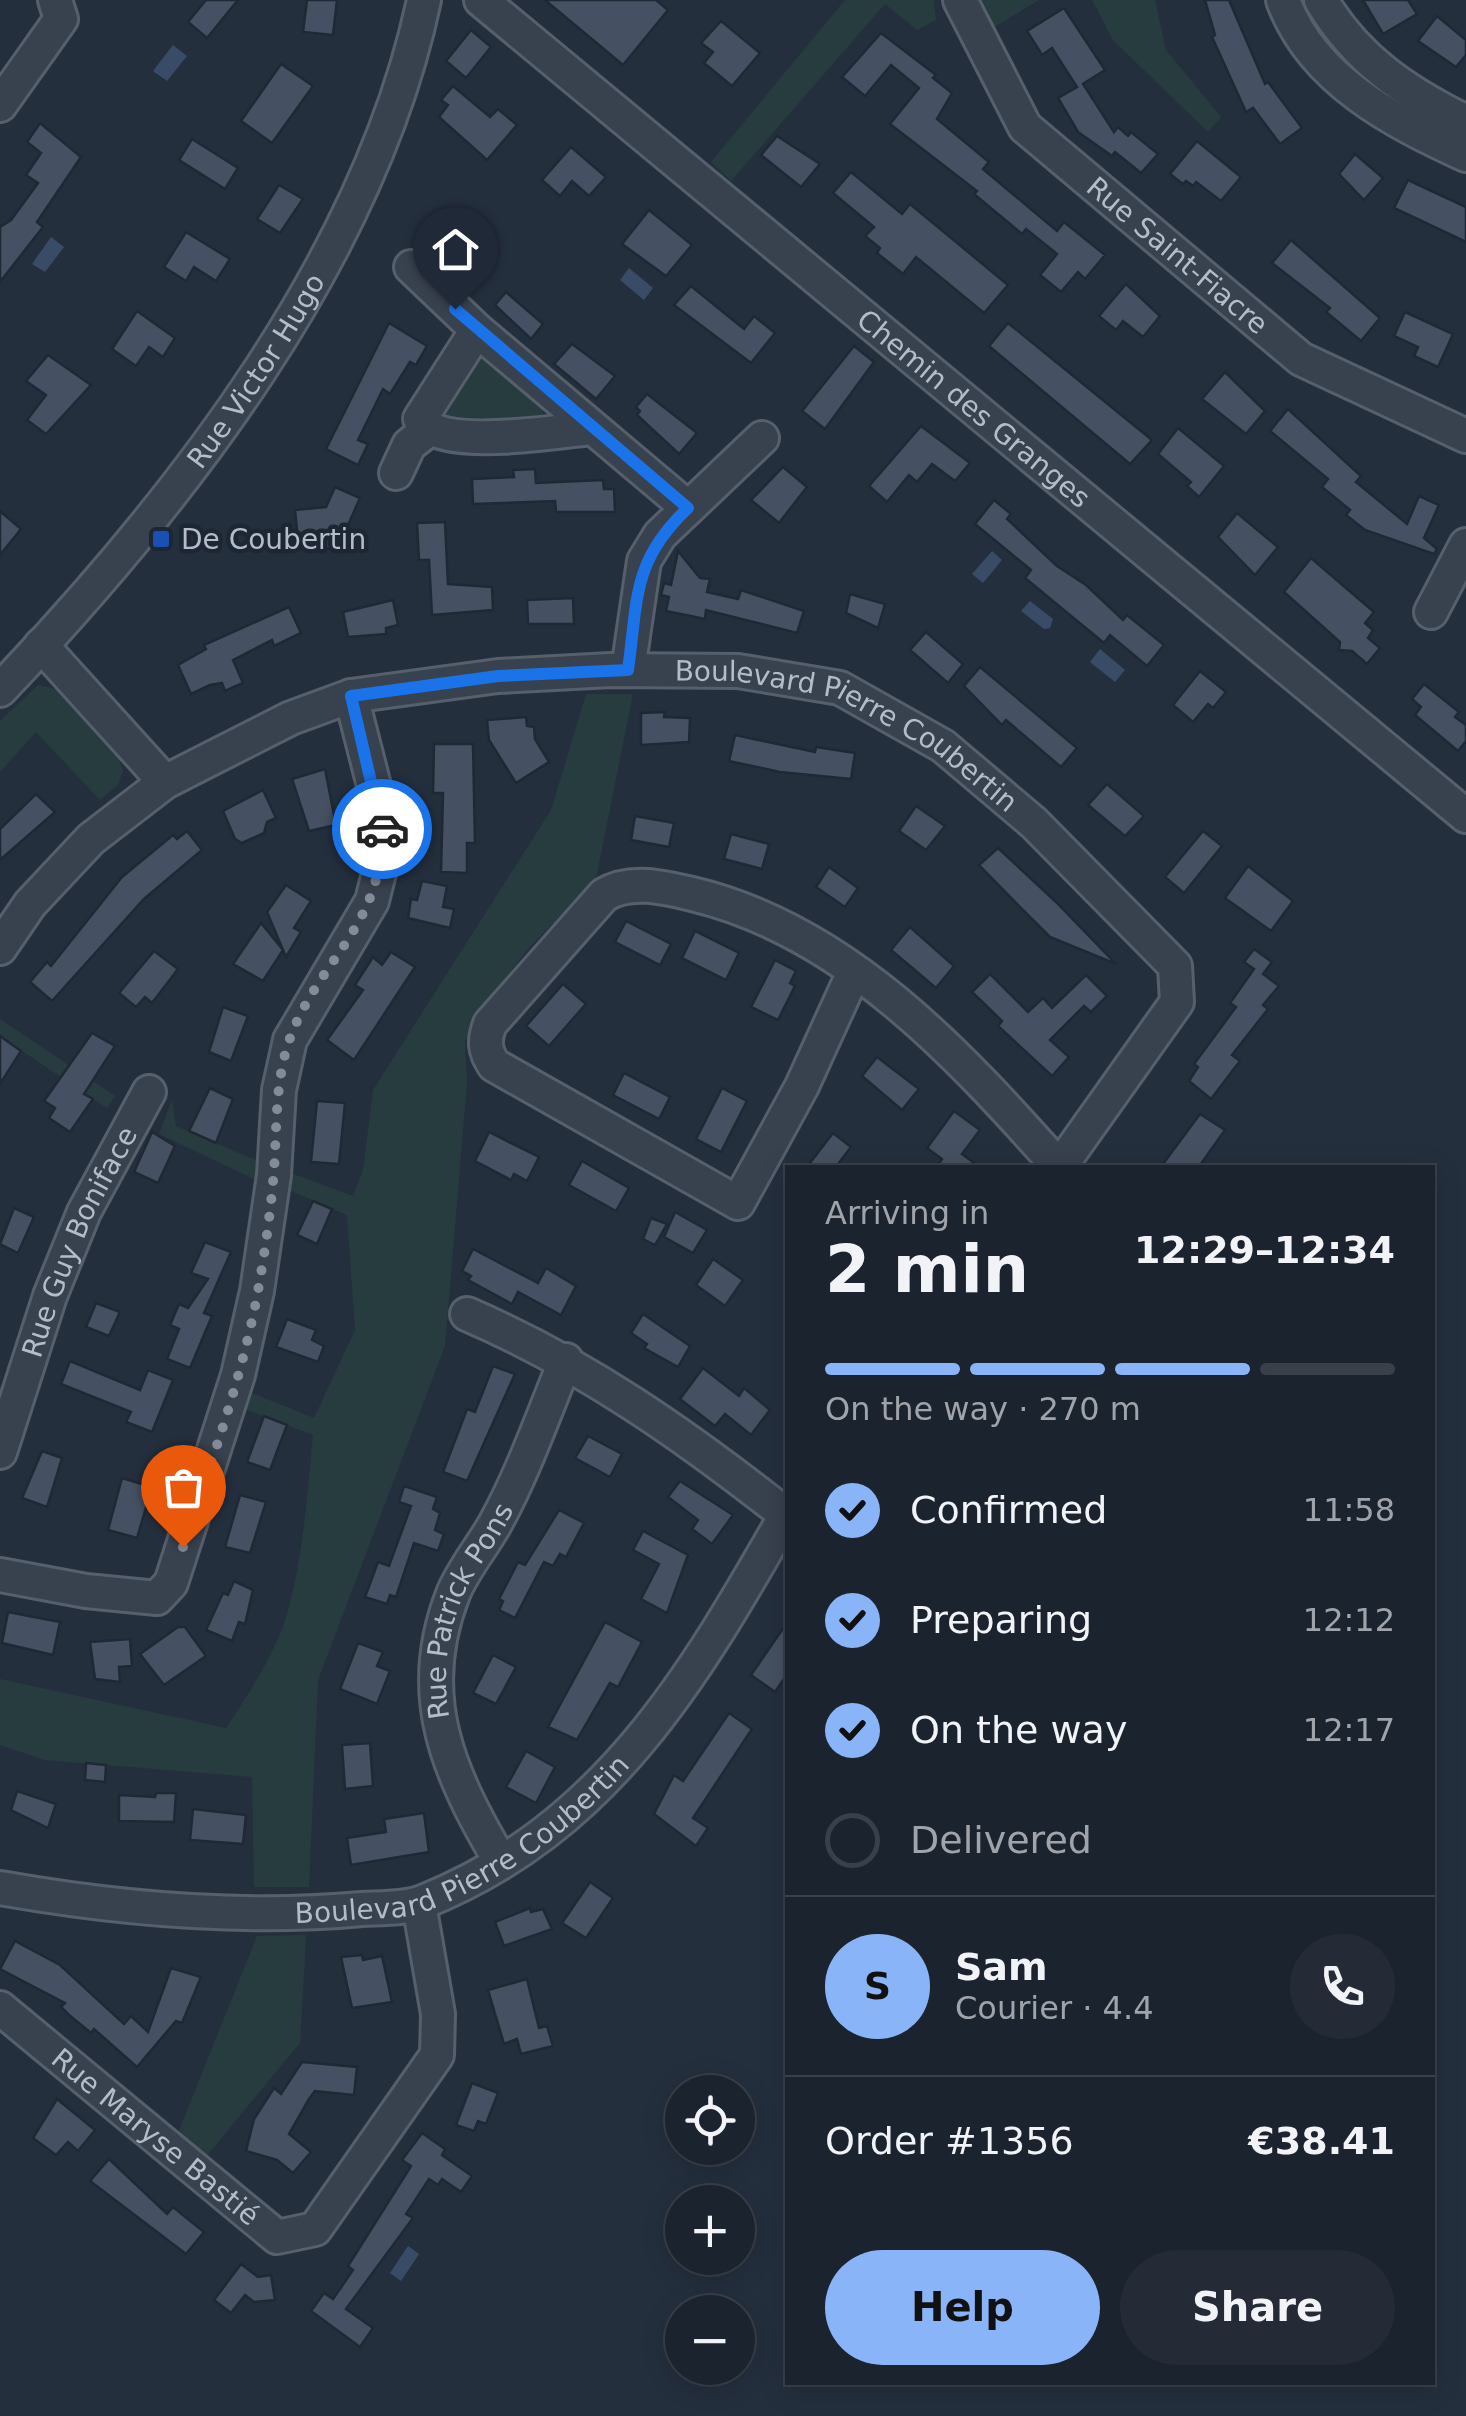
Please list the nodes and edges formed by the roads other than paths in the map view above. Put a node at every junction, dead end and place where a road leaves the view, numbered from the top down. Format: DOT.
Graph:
graph roads {
  1 [pos="55,0"];
  2 [pos="424,0"];
  3 [pos="480,0"];
  4 [pos="960,0"];
  5 [pos="1283,0"];
  6 [pos="1321,0"];
  7 [pos="0,105"];
  8 [pos="1466,122"];
  9 [pos="1466,154"];
  10 [pos="411,268"];
  11 [pos="476,330"];
  12 [pos="591,428"];
  13 [pos="428,430"];
  14 [pos="1466,436"];
  15 [pos="762,438"];
  16 [pos="396,473"];
  17 [pos="688,508"];
  18 [pos="1466,545"];
  19 [pos="1431,612"];
  20 [pos="41,645"];
  21 [pos="628,670"];
  22 [pos="0,690"];
  23 [pos="351,696"];
  24 [pos="165,782"];
  25 [pos="1466,816"];
  26 [pos="0,948"];
  27 [pos="854,972"];
  28 [pos="149,1092"];
  29 [pos="1057,1165"];
  30 [pos="1060,1165"];
  31 [pos="467,1314"];
  32 [pos="566,1360"];
  33 [pos="0,1452"];
  34 [pos="785,1512"];
  35 [pos="785,1517"];
  36 [pos="0,1575"];
  37 [pos="501,1862"];
  38 [pos="0,1888"];
  39 [pos="419,1904"];
  40 [pos="0,2008"];
  1 -- 7 [label="street"];
  2 -- 20 [label="street, Rue Victor Hugo"];
  3 -- 25 [label="street, Chemin des Granges"];
  4 -- 14 [label="street, Rue Saint-Fiacre"];
  5 -- 9 [label="street"];
  6 -- 8 [label="street"];
  10 -- 11 [label="street"];
  11 -- 12 [label="street"];
  11 -- 13 [label="street"];
  12 -- 13 [label="street"];
  12 -- 17 [label="street"];
  13 -- 16 [label="street"];
  15 -- 17 [label="street"];
  17 -- 21 [label="street"];
  18 -- 19 [label="street"];
  20 -- 22 [label="street, Rue Victor Hugo"];
  20 -- 24 [label="street"];
  21 -- 23 [label="street, Boulevard Pierre Coubertin"];
  21 -- 30 [label="street, Boulevard Pierre Coubertin"];
  23 -- 24 [label="street, Boulevard Pierre Coubertin"];
  23 -- 36 [label="street"];
  24 -- 26 [label="street, Boulevard Pierre Coubertin"];
  27 -- 27 [label="street"];
  27 -- 29 [label="street"];
  28 -- 33 [label="street, Rue Guy Boniface"];
  31 -- 32 [label="street"];
  32 -- 34 [label="street"];
  32 -- 37 [label="street, Rue Patrick Pons"];
  35 -- 37 [label="street, Boulevard Pierre Coubertin"];
  37 -- 39 [label="street, Boulevard Pierre Coubertin"];
  38 -- 39 [label="street, Boulevard Pierre Coubertin"];
  39 -- 40 [label="street, Rue Maryse Bastié"];
}
